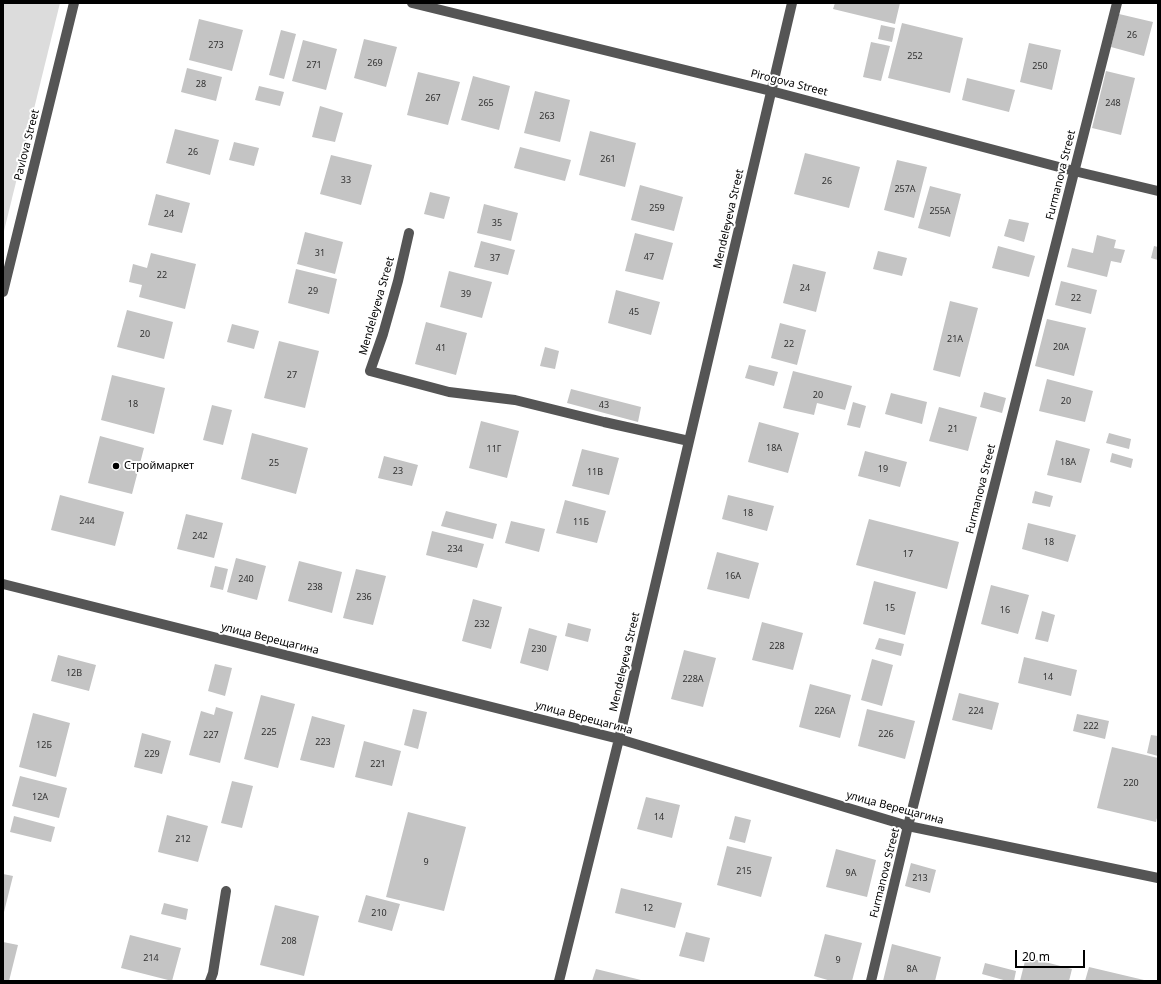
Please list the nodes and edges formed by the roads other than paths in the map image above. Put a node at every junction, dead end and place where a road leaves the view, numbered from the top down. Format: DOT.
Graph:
graph roads {
  1 [pos="74,3"];
  2 [pos="412,3"];
  3 [pos="792,3"];
  4 [pos="1117,3"];
  5 [pos="771,91"];
  6 [pos="1074,171"];
  7 [pos="1158,191"];
  8 [pos="409,233"];
  9 [pos="6,268"];
  10 [pos="3,292"];
  11 [pos="689,441"];
  12 [pos="3,584"];
  13 [pos="620,739"];
  14 [pos="908,826"];
  15 [pos="1158,878"];
  16 [pos="226,891"];
  17 [pos="210,981"];
  18 [pos="559,981"];
  19 [pos="871,981"];
  1 -- 9 [label="street, Pavlova Street"];
  2 -- 5 [label="street, Pirogova Street"];
  3 -- 5 [label="street, Mendeleyeva Street"];
  4 -- 6 [label="street, Furmanova Street"];
  5 -- 6 [label="street, Pirogova Street"];
  5 -- 11 [label="street, Mendeleyeva Street"];
  6 -- 7 [label="street, Pirogova Street"];
  6 -- 14 [label="street, Furmanova Street"];
  8 -- 11 [label="street, Mendeleyeva Street"];
  9 -- 10 [label="street, Pavlova Street"];
  11 -- 13 [label="street, Mendeleyeva Street"];
  12 -- 13 [label="street, улица Верещагина"];
  13 -- 14 [label="street, улица Верещагина"];
  13 -- 18 [label="street, Mendeleyeva Street"];
  14 -- 15 [label="street, улица Верещагина"];
  14 -- 19 [label="street, Furmanova Street"];
  16 -- 17 [label="street"];
}
